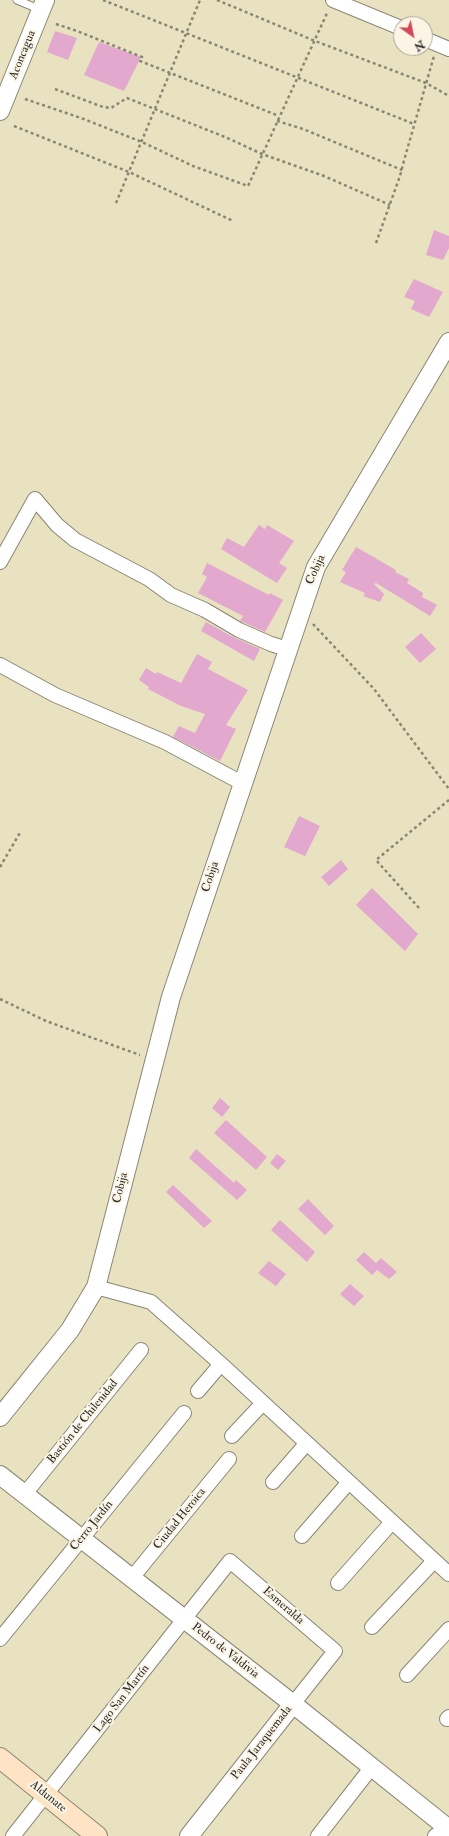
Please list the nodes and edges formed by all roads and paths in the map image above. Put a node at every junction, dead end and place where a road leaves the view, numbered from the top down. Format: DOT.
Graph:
graph roads {
  1 [pos="18,0"];
  2 [pos="103,0"];
  3 [pos="200,0"];
  4 [pos="217,0"];
  5 [pos="334,0"];
  6 [pos="43,5"];
  7 [pos="56,24"];
  8 [pos="393,25"];
  9 [pos="187,32"];
  10 [pos="315,41"];
  11 [pos="437,44"];
  12 [pos="170,73"];
  13 [pos="298,77"];
  14 [pos="426,83"];
  15 [pos="55,89"];
  16 [pos="449,96"];
  17 [pos="25,99"];
  18 [pos="156,108"];
  19 [pos="0,111"];
  20 [pos="280,116"];
  21 [pos="277,121"];
  22 [pos="414,124"];
  23 [pos="14,126"];
  24 [pos="142,142"];
  25 [pos="262,154"];
  26 [pos="402,170"];
  27 [pos="129,172"];
  28 [pos="116,203"];
  29 [pos="390,205"];
  30 [pos="233,221"];
  31 [pos="376,243"];
  32 [pos="447,351"];
  33 [pos="0,562"];
  34 [pos="300,611"];
  35 [pos="287,649"];
  36 [pos="0,665"];
  37 [pos="242,783"];
  38 [pos="449,789"];
  39 [pos="449,800"];
  40 [pos="20,831"];
  41 [pos="0,867"];
  42 [pos="419,908"];
  43 [pos="0,999"];
  44 [pos="154,1060"];
  45 [pos="96,1287"];
  46 [pos="141,1350"];
  47 [pos="221,1364"];
  48 [pos="198,1391"];
  49 [pos="263,1403"];
  50 [pos="184,1413"];
  51 [pos="0,1417"];
  52 [pos="232,1436"];
  53 [pos="306,1444"];
  54 [pos="229,1459"];
  55 [pos="0,1475"];
  56 [pos="272,1482"];
  57 [pos="349,1482"];
  58 [pos="24,1495"];
  59 [pos="392,1522"];
  60 [pos="302,1536"];
  61 [pos="82,1539"];
  62 [pos="230,1561"];
  63 [pos="434,1561"];
  64 [pos="449,1574"];
  65 [pos="131,1578"];
  66 [pos="338,1582"];
  67 [pos="185,1619"];
  68 [pos="372,1627"];
  69 [pos="449,1629"];
  70 [pos="0,1639"];
  71 [pos="335,1652"];
  72 [pos="407,1675"];
  73 [pos="293,1704"];
  74 [pos="0,1758"];
  75 [pos="372,1768"];
  76 [pos="46,1795"];
  77 [pos="444,1831"];
  78 [pos="12,1836"];
  79 [pos="97,1836"];
  80 [pos="189,1836"];
  81 [pos="318,1836"];
  1 -- 6 [label="lane"];
  2 -- 9 [label="path"];
  3 -- 9 [label="path"];
  4 -- 10 [label="path"];
  5 -- 8 [label="street"];
  5 -- 10 [label="path"];
  6 -- 19 [label="street, Aconcagua"];
  7 -- 12 [label="path"];
  9 -- 12 [label="path"];
  9 -- 13 [label="path"];
  10 -- 13 [label="path"];
  10 -- 14 [label="path"];
  11 -- 14 [label="path"];
  12 -- 18 [label="path"];
  12 -- 20 [label="path"];
  13 -- 20 [label="path"];
  13 -- 22 [label="path"];
  14 -- 16 [label="path"];
  14 -- 22 [label="path"];
  15 -- 18 [label="path"];
  17 -- 24 [label="path"];
  18 -- 24 [label="path"];
  18 -- 25 [label="path"];
  20 -- 21 [label="path"];
  21 -- 25 [label="path"];
  21 -- 26 [label="path"];
  22 -- 26 [label="path"];
  23 -- 27 [label="path"];
  24 -- 25 [label="path"];
  24 -- 27 [label="path"];
  25 -- 29 [label="path"];
  26 -- 29 [label="path"];
  27 -- 28 [label="path"];
  27 -- 30 [label="path"];
  29 -- 31 [label="path"];
  32 -- 34 [label="street, Cobija"];
  33 -- 35 [label="street"];
  34 -- 35 [label="street, Cobija"];
  34 -- 38 [label="path"];
  35 -- 37 [label="street, Cobija"];
  36 -- 37 [label="street"];
  37 -- 44 [label="street, Cobija"];
  39 -- 42 [label="path"];
  40 -- 41 [label="path"];
  43 -- 44 [label="path"];
  44 -- 45 [label="street, Cobija"];
  45 -- 47 [label="street"];
  45 -- 51 [label="street, Cobija"];
  46 -- 58 [label="street, Bastión de Chilenidad"];
  47 -- 48 [label="street"];
  47 -- 49 [label="street"];
  49 -- 52 [label="street"];
  49 -- 53 [label="street"];
  50 -- 61 [label="street, Cerro Jardín"];
  53 -- 56 [label="street"];
  53 -- 57 [label="street"];
  54 -- 65 [label="street, Ciudad Heroica"];
  55 -- 58 [label="street, Pedro de Valdivia"];
  57 -- 59 [label="street"];
  57 -- 60 [label="street"];
  58 -- 61 [label="street, Pedro de Valdivia"];
  59 -- 63 [label="street"];
  59 -- 66 [label="street"];
  61 -- 65 [label="street, Pedro de Valdivia"];
  61 -- 70 [label="street, Cerro Jardín"];
  62 -- 67 [label="street, Lago San Martín"];
  62 -- 71 [label="street, Esmeralda"];
  63 -- 64 [label="street"];
  63 -- 68 [label="street"];
  65 -- 67 [label="street, Pedro de Valdivia"];
  67 -- 73 [label="street, Pedro de Valdivia"];
  67 -- 76 [label="street, Lago San Martín"];
  69 -- 72 [label="street"];
  71 -- 73 [label="street, Paula Jaraquemada"];
  73 -- 75 [label="street, Pedro de Valdivia"];
  73 -- 80 [label="street, Paula Jaraquemada"];
  74 -- 76 [label="main road, Aldunate"];
  75 -- 77 [label="street, Pedro de Valdivia"];
  75 -- 81 [label="street"];
  76 -- 78 [label="street, Lago San Martín"];
  76 -- 79 [label="main road, Aldunate"];
}
